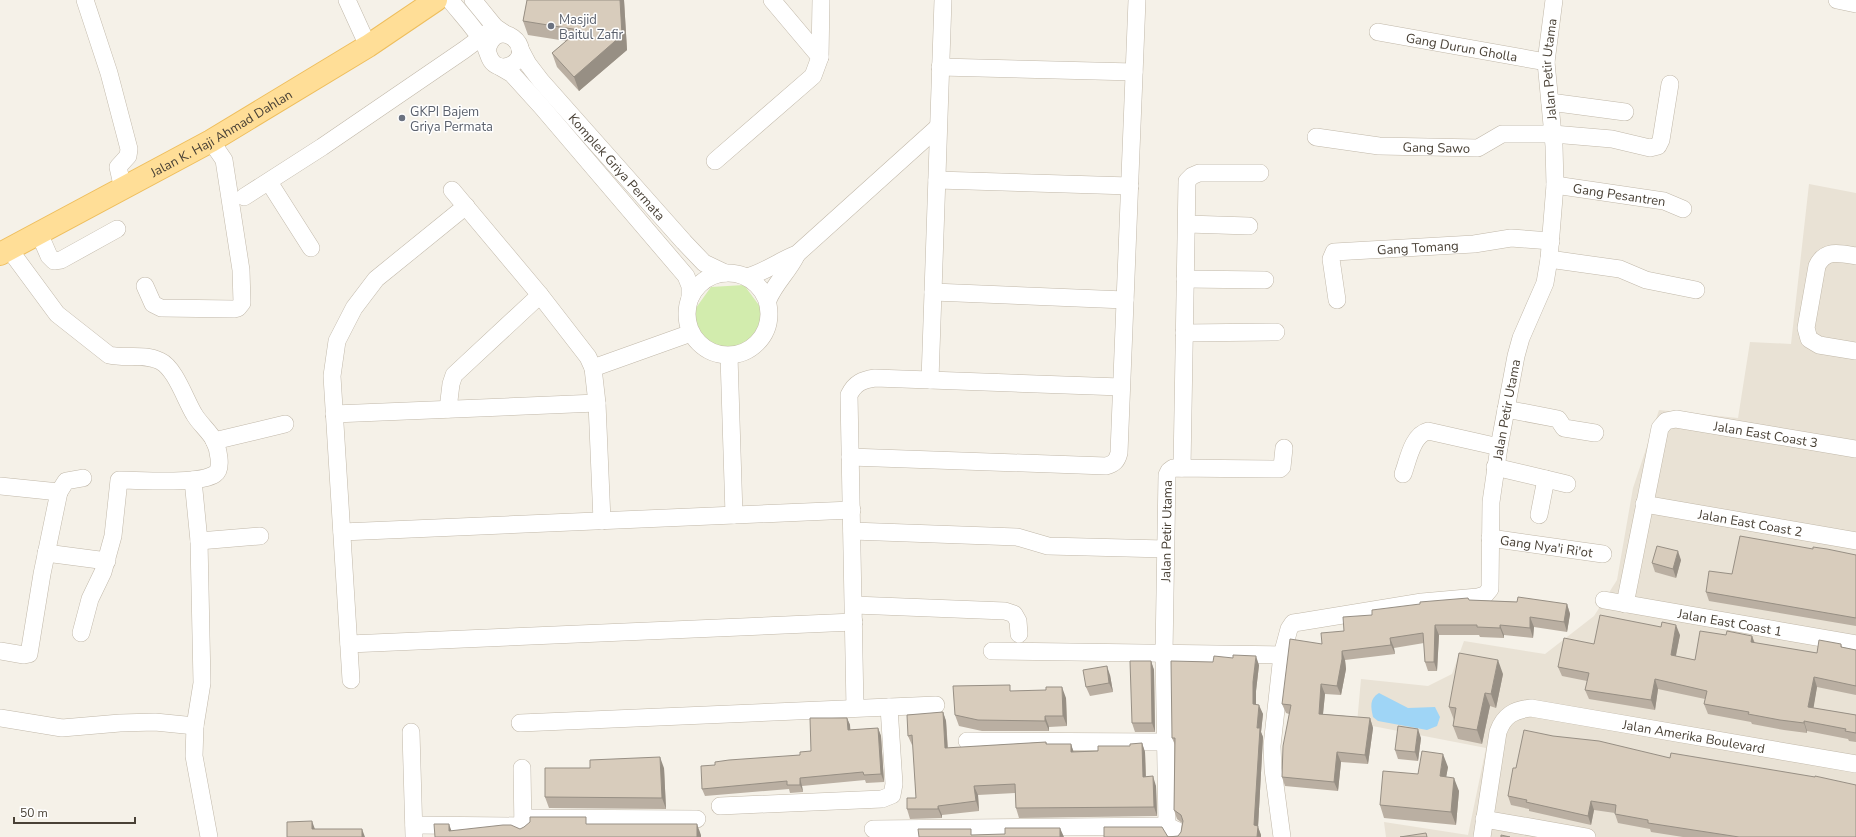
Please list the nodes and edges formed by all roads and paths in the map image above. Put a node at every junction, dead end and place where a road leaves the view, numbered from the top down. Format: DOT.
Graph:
graph roads {
  1 [pos="85,0"];
  2 [pos="347,0"];
  3 [pos="436,0"];
  4 [pos="450,0"];
  5 [pos="772,0"];
  6 [pos="822,0"];
  7 [pos="943,0"];
  8 [pos="1137,0"];
  9 [pos="1554,0"];
  10 [pos="1837,0"];
  11 [pos="1856,4"];
  12 [pos="478,6"];
  13 [pos="501,31"];
  14 [pos="1378,32"];
  15 [pos="484,44"];
  16 [pos="368,46"];
  17 [pos="520,49"];
  18 [pos="820,57"];
  19 [pos="1546,62"];
  20 [pos="500,66"];
  21 [pos="940,67"];
  22 [pos="1134,72"];
  23 [pos="1670,84"];
  24 [pos="1550,102"];
  25 [pos="1625,112"];
  26 [pos="938,127"];
  27 [pos="1553,134"];
  28 [pos="1316,137"];
  29 [pos="211,141"];
  30 [pos="715,161"];
  31 [pos="1260,173"];
  32 [pos="937,180"];
  33 [pos="269,182"];
  34 [pos="1555,185"];
  35 [pos="1130,186"];
  36 [pos="123,189"];
  37 [pos="452,190"];
  38 [pos="244,197"];
  39 [pos="466,206"];
  40 [pos="1683,210"];
  41 [pos="1187,224"];
  42 [pos="1249,226"];
  43 [pos="117,229"];
  44 [pos="39,233"];
  45 [pos="1551,241"];
  46 [pos="684,242"];
  47 [pos="311,248"];
  48 [pos="5,251"];
  49 [pos="797,254"];
  50 [pos="669,256"];
  51 [pos="1856,256"];
  52 [pos="1550,259"];
  53 [pos="725,273"];
  54 [pos="747,277"];
  55 [pos="1185,279"];
  56 [pos="1265,280"];
  57 [pos="144,286"];
  58 [pos="1696,290"];
  59 [pos="933,292"];
  60 [pos="540,295"];
  61 [pos="690,298"];
  62 [pos="768,300"];
  63 [pos="1125,300"];
  64 [pos="1337,300"];
  65 [pos="1276,332"];
  66 [pos="691,333"];
  67 [pos="1184,333"];
  68 [pos="1856,351"];
  69 [pos="729,356"];
  70 [pos="592,368"];
  71 [pos="930,380"];
  72 [pos="1121,387"];
  73 [pos="597,403"];
  74 [pos="448,409"];
  75 [pos="1506,409"];
  76 [pos="334,414"];
  77 [pos="285,424"];
  78 [pos="1595,433"];
  79 [pos="214,441"];
  80 [pos="1498,447"];
  81 [pos="1284,448"];
  82 [pos="1856,449"];
  83 [pos="850,457"];
  84 [pos="1495,467"];
  85 [pos="1182,468"];
  86 [pos="1403,474"];
  87 [pos="83,478"];
  88 [pos="1546,479"];
  89 [pos="193,480"];
  90 [pos="1567,484"];
  91 [pos="0,486"];
  92 [pos="59,492"];
  93 [pos="1644,504"];
  94 [pos="852,510"];
  95 [pos="734,515"];
  96 [pos="1540,515"];
  97 [pos="602,521"];
  98 [pos="852,531"];
  99 [pos="342,532"];
  100 [pos="260,536"];
  101 [pos="1490,538"];
  102 [pos="199,541"];
  103 [pos="1856,541"];
  104 [pos="1165,549"];
  105 [pos="46,554"];
  106 [pos="1603,554"];
  107 [pos="107,561"];
  108 [pos="1604,600"];
  109 [pos="1625,604"];
  110 [pos="854,614"];
  111 [pos="81,633"];
  112 [pos="1019,634"];
  113 [pos="349,644"];
  114 [pos="1856,644"];
  115 [pos="0,651"];
  116 [pos="992,651"];
  117 [pos="1164,653"];
  118 [pos="1282,655"];
  119 [pos="351,680"];
  120 [pos="936,705"];
  121 [pos="889,707"];
  122 [pos="855,708"];
  123 [pos="0,718"];
  124 [pos="520,723"];
  125 [pos="195,726"];
  126 [pos="411,732"];
  127 [pos="967,741"];
  128 [pos="1165,742"];
  129 [pos="1856,764"];
  130 [pos="522,768"];
  131 [pos="720,806"];
  132 [pos="1484,819"];
  133 [pos="697,820"];
  134 [pos="523,827"];
  135 [pos="873,829"];
  136 [pos="414,831"];
  137 [pos="1100,832"];
  138 [pos="1172,832"];
  139 [pos="209,837"];
  140 [pos="1282,837"];
  141 [pos="1482,837"];
  142 [pos="1587,837"];
  1 -- 36 [label="street"];
  2 -- 16 [label="street"];
  3 -- 16 [label="main road, Jalan K. Haji Ahmad Dahlan"];
  4 -- 15 [label="street"];
  5 -- 18 [label="street"];
  6 -- 18 [label="street"];
  7 -- 21 [label="street"];
  8 -- 22 [label="street"];
  9 -- 19 [label="street, Jalan Petir Utama"];
  10 -- 11 [label="street"];
  12 -- 13 [label="street"];
  13 -- 15 [label="street"];
  13 -- 17 [label="street"];
  14 -- 19 [label="street, Gang Durun Gholla"];
  15 -- 20 [label="street"];
  15 -- 33 [label="street"];
  16 -- 29 [label="main road, Jalan K. Haji Ahmad Dahlan"];
  17 -- 20 [label="street"];
  17 -- 46 [label="street, Komplek Griya Permata"];
  18 -- 30 [label="street"];
  19 -- 24 [label="street, Jalan Petir Utama"];
  20 -- 50 [label="street, Komplek Griya Permata"];
  21 -- 22 [label="street"];
  21 -- 26 [label="street"];
  22 -- 35 [label="street"];
  23 -- 27 [label="street, Gang Sawo"];
  24 -- 25 [label="street"];
  24 -- 27 [label="street, Jalan Petir Utama"];
  26 -- 32 [label="street"];
  26 -- 49 [label="street"];
  27 -- 28 [label="street, Gang Sawo"];
  27 -- 34 [label="street, Jalan Petir Utama"];
  29 -- 36 [label="main road, Jalan K. Haji Ahmad Dahlan"];
  29 -- 57 [label="street"];
  31 -- 41 [label="street"];
  32 -- 35 [label="street"];
  32 -- 59 [label="street"];
  33 -- 38 [label="street"];
  33 -- 47 [label="street"];
  34 -- 40 [label="street, Gang Pesantren"];
  34 -- 45 [label="street, Jalan Petir Utama"];
  35 -- 63 [label="street"];
  36 -- 44 [label="main road, Jalan K. Haji Ahmad Dahlan"];
  37 -- 39 [label="street"];
  39 -- 60 [label="street"];
  39 -- 76 [label="street"];
  41 -- 42 [label="street"];
  41 -- 55 [label="street"];
  43 -- 44 [label="street"];
  44 -- 48 [label="main road, Jalan K. Haji Ahmad Dahlan"];
  45 -- 52 [label="street, Jalan Petir Utama"];
  45 -- 64 [label="street, Gang Tomang"];
  46 -- 50 [label="street"];
  46 -- 53 [label="street, Komplek Griya Permata"];
  48 -- 79 [label="street"];
  49 -- 54 [label="street"];
  49 -- 62 [label="street"];
  50 -- 61 [label="street, Komplek Griya Permata"];
  51 -- 68 [label="street"];
  52 -- 58 [label="street"];
  52 -- 75 [label="street, Jalan Petir Utama"];
  53 -- 54 [label="street"];
  53 -- 61 [label="street"];
  54 -- 62 [label="street"];
  55 -- 56 [label="street"];
  55 -- 67 [label="street"];
  59 -- 63 [label="street"];
  59 -- 71 [label="street"];
  60 -- 70 [label="street"];
  60 -- 74 [label="street"];
  61 -- 66 [label="street"];
  62 -- 69 [label="street"];
  63 -- 72 [label="street"];
  65 -- 67 [label="street"];
  66 -- 69 [label="street"];
  66 -- 70 [label="street"];
  67 -- 85 [label="street"];
  69 -- 95 [label="street"];
  70 -- 73 [label="street"];
  71 -- 72 [label="street"];
  71 -- 83 [label="street"];
  72 -- 83 [label="street"];
  73 -- 74 [label="street"];
  73 -- 97 [label="street"];
  74 -- 76 [label="street"];
  75 -- 78 [label="street"];
  75 -- 80 [label="street, Jalan Petir Utama"];
  76 -- 99 [label="street"];
  77 -- 79 [label="street"];
  79 -- 89 [label="street"];
  80 -- 84 [label="street, Jalan Petir Utama"];
  80 -- 86 [label="street"];
  81 -- 85 [label="street, Jalan Petir Utama"];
  82 -- 93 [label="street, Jalan East Coast 3"];
  83 -- 94 [label="street"];
  84 -- 88 [label="street"];
  84 -- 101 [label="street, Jalan Petir Utama"];
  85 -- 104 [label="street, Jalan Petir Utama"];
  87 -- 92 [label="street"];
  88 -- 90 [label="street"];
  88 -- 96 [label="street"];
  89 -- 102 [label="street"];
  89 -- 107 [label="street"];
  91 -- 92 [label="street"];
  92 -- 105 [label="street"];
  93 -- 103 [label="street, Jalan East Coast 2"];
  93 -- 109 [label="street"];
  94 -- 95 [label="street"];
  94 -- 98 [label="street"];
  95 -- 97 [label="street"];
  97 -- 99 [label="street"];
  98 -- 104 [label="street"];
  98 -- 110 [label="street"];
  99 -- 113 [label="street"];
  100 -- 102 [label="street"];
  101 -- 106 [label="street, Gang Nya'i Ri'ot"];
  101 -- 118 [label="street, Jalan Petir Utama"];
  102 -- 125 [label="street"];
  104 -- 117 [label="street, Jalan Petir Utama"];
  105 -- 107 [label="street"];
  105 -- 115 [label="street"];
  107 -- 111 [label="street"];
  108 -- 109 [label="street, Jalan East Coast 1"];
  109 -- 114 [label="street, Jalan East Coast 1"];
  110 -- 112 [label="street"];
  110 -- 113 [label="street"];
  110 -- 122 [label="street"];
  113 -- 119 [label="street"];
  116 -- 117 [label="street"];
  117 -- 118 [label="street"];
  117 -- 128 [label="street, Jalan Petir Utama"];
  118 -- 140 [label="street, Jalan Petir Utama"];
  120 -- 121 [label="street"];
  121 -- 122 [label="street"];
  121 -- 131 [label="street"];
  122 -- 124 [label="street"];
  123 -- 125 [label="street"];
  125 -- 139 [label="street"];
  126 -- 136 [label="street"];
  127 -- 128 [label="street"];
  128 -- 138 [label="street, Jalan Petir Utama"];
  129 -- 132 [label="street, Jalan Amerika Boulevard"];
  130 -- 134 [label="street"];
  132 -- 141 [label="street"];
  132 -- 142 [label="street"];
  133 -- 134 [label="street"];
  134 -- 136 [label="street"];
  135 -- 137 [label="street, Jalan Petir Utama"];
  137 -- 138 [label="street, Jalan Petir Utama"];
}
